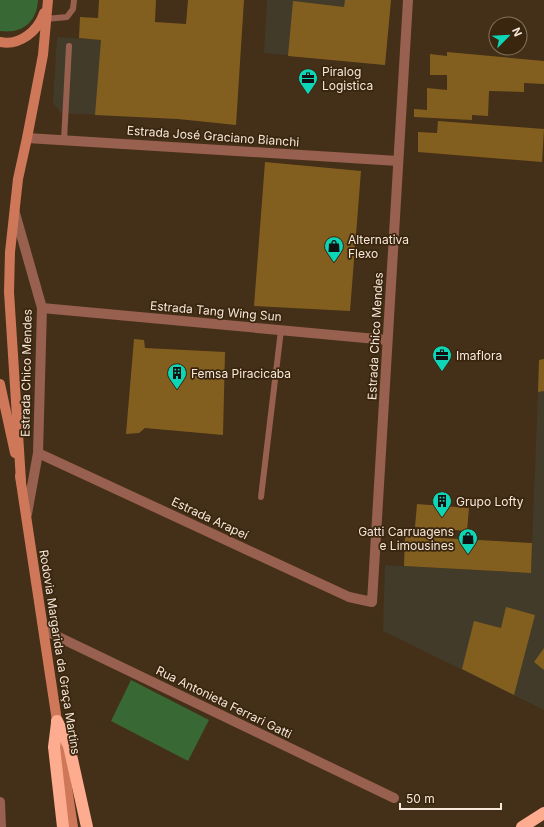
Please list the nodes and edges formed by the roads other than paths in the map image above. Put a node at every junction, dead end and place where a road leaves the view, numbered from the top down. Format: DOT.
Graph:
graph roads {
  1 [pos="48,0"];
  2 [pos="74,0"];
  3 [pos="408,0"];
  4 [pos="46,19"];
  5 [pos="0,42"];
  6 [pos="69,46"];
  7 [pos="27,138"];
  8 [pos="64,140"];
  9 [pos="398,161"];
  10 [pos="14,209"];
  11 [pos="42,308"];
  12 [pos="281,330"];
  13 [pos="387,340"];
  14 [pos="0,384"];
  15 [pos="38,453"];
  16 [pos="21,481"];
  17 [pos="261,497"];
  18 [pos="26,516"];
  19 [pos="372,602"];
  20 [pos="44,630"];
  21 [pos="57,721"];
  22 [pos="394,798"];
  23 [pos="0,802"];
  24 [pos="544,813"];
  25 [pos="1,825"];
  26 [pos="63,827"];
  27 [pos="73,827"];
  28 [pos="87,827"];
  29 [pos="522,827"];
  1 -- 4 [label="main road, Rodovia Margarida da Graça Martins"];
  1 -- 5 [label="main road"];
  2 -- 4 [label="lane"];
  3 -- 9 [label="street, Estrada Chico Mendes"];
  4 -- 7 [label="main road, Rodovia Margarida da Graça Martins"];
  6 -- 8 [label="lane"];
  7 -- 8 [label="street, Estrada José Graciano Bianchi"];
  7 -- 10 [label="main road, Rodovia Margarida da Graça Martins"];
  8 -- 9 [label="street, Estrada José Graciano Bianchi"];
  9 -- 13 [label="street, Estrada Chico Mendes"];
  10 -- 11 [label="street, Estrada Chico Mendes"];
  10 -- 16 [label="main road, Rodovia Margarida da Graça Martins"];
  11 -- 12 [label="street, Estrada Tang Wing Sun"];
  11 -- 15 [label="street, Estrada Chico Mendes"];
  12 -- 13 [label="street, Estrada Tang Wing Sun"];
  12 -- 17 [label="lane"];
  13 -- 19 [label="street, Estrada Chico Mendes"];
  14 -- 16 [label="main road, Rodovia Margarida da Graça Martins"];
  15 -- 18 [label="street, Estrada Chico Mendes"];
  15 -- 19 [label="street, Estrada Arapeí"];
  16 -- 18 [label="main road, Rodovia Margarida da Graça Martins"];
  18 -- 20 [label="main road, Rodovia Margarida da Graça Martins"];
  20 -- 21 [label="main road, Rodovia Margarida da Graça Martins"];
  20 -- 22 [label="street, Rua Antonieta Ferrari Gatti"];
  21 -- 26 [label="highway"];
  21 -- 27 [label="main road, Rodovia Margarida da Graça Martins"];
  21 -- 28 [label="highway"];
  23 -- 25 [label="street"];
  24 -- 29 [label="highway"];
}
